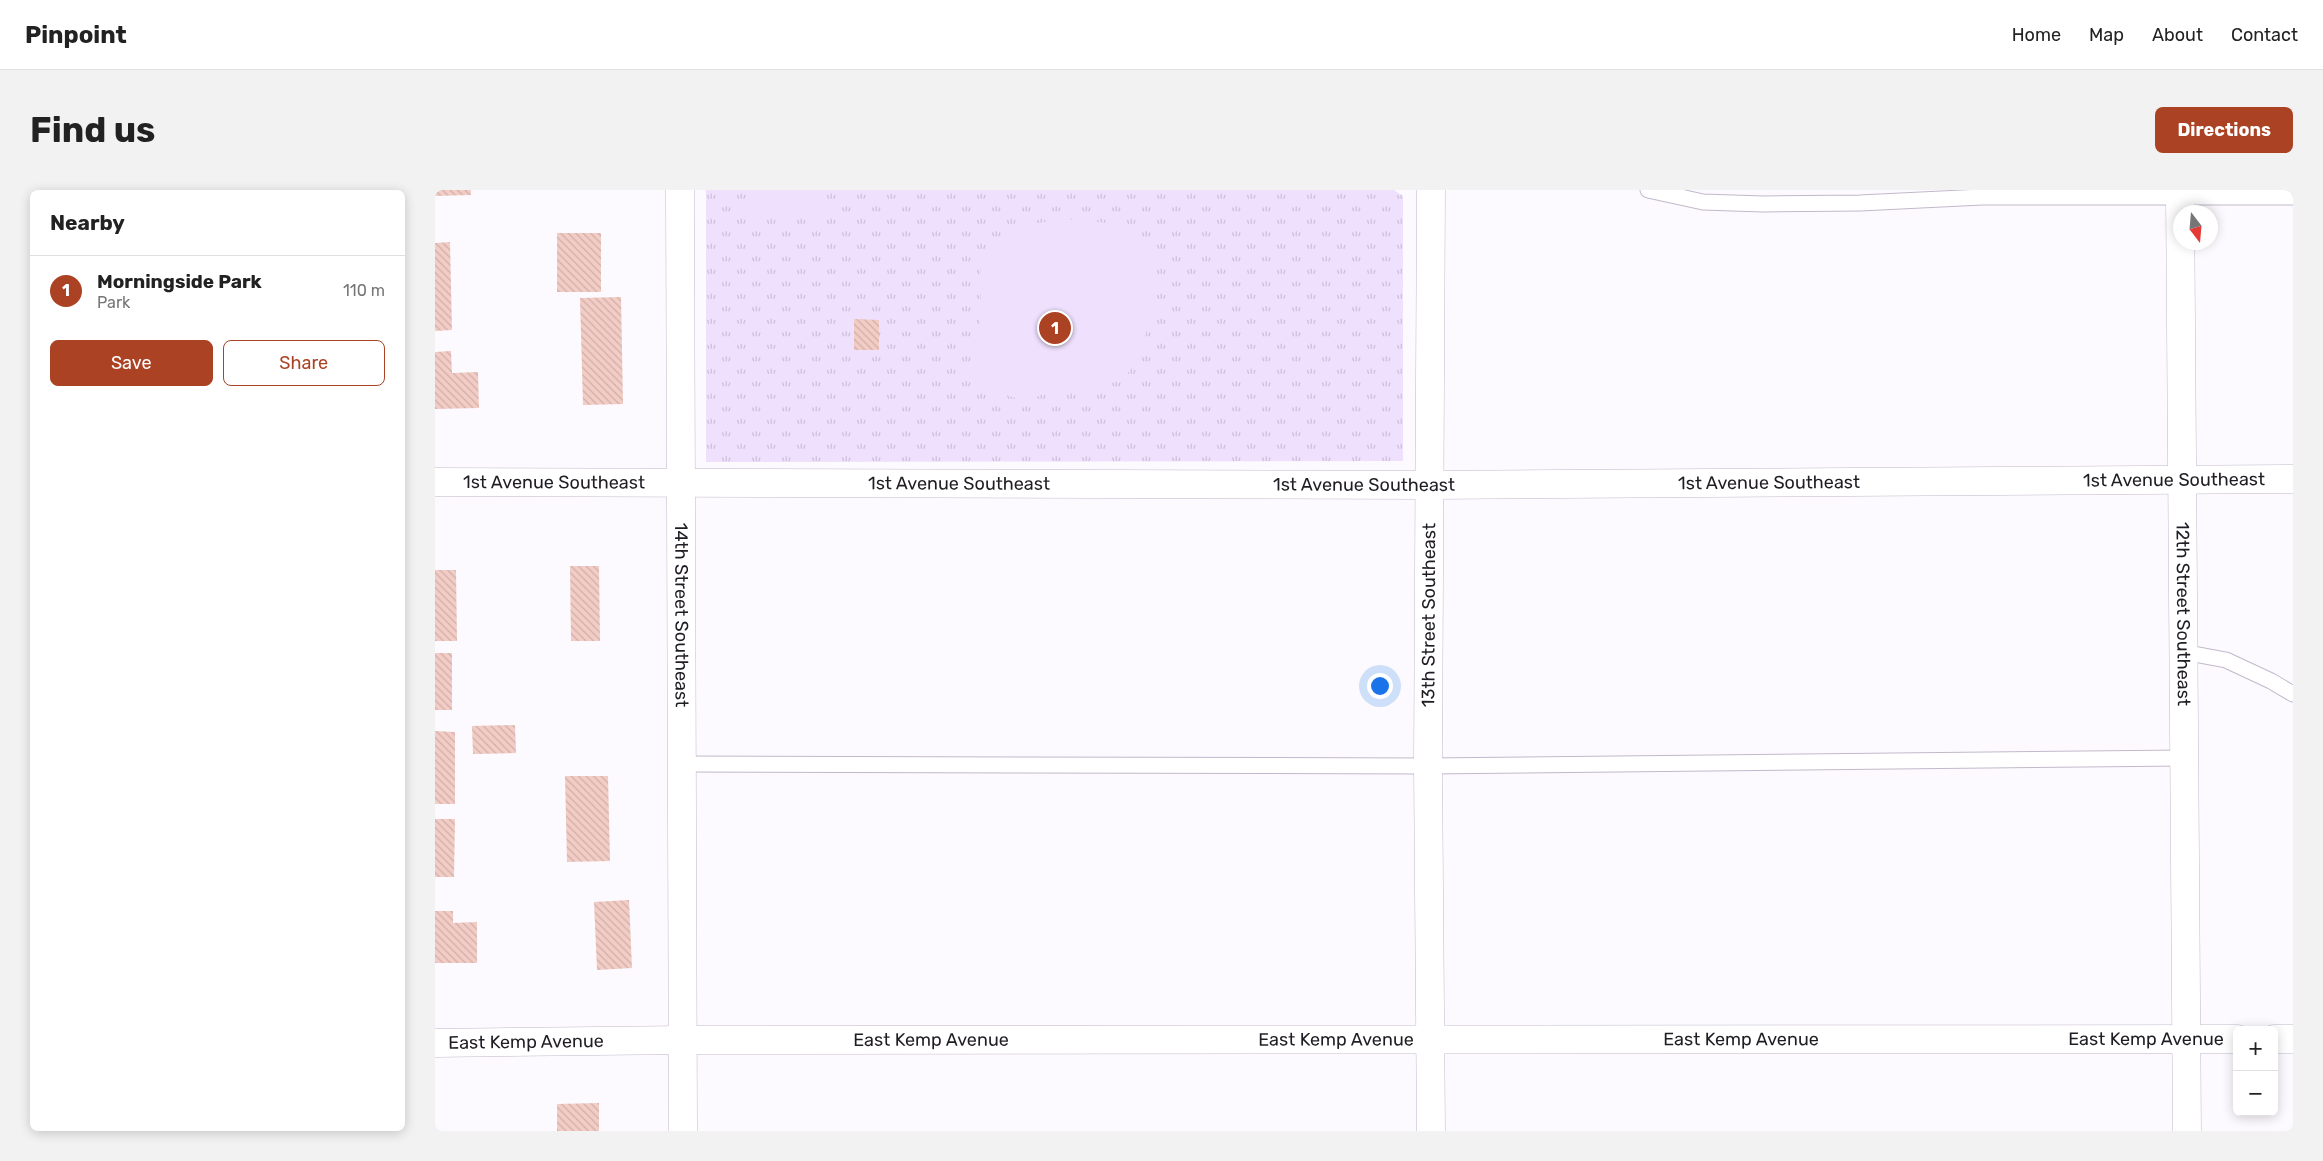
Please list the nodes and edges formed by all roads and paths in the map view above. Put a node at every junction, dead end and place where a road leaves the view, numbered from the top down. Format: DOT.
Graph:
graph roads {
  1 [pos="680,190"];
  2 [pos="1431,190"];
  3 [pos="1648,190"];
  4 [pos="2179,194"];
  5 [pos="2293,197"];
  6 [pos="2182,479"];
  7 [pos="2293,479"];
  8 [pos="435,482"];
  9 [pos="682,484"];
  10 [pos="1431,485"];
  11 [pos="2183,652"];
  12 [pos="2293,694"];
  13 [pos="2184,758"];
  14 [pos="682,764"];
  15 [pos="1428,766"];
  16 [pos="1431,1039"];
  17 [pos="2186,1039"];
  18 [pos="2233,1039"];
  19 [pos="2278,1039"];
  20 [pos="2293,1039"];
  21 [pos="684,1040"];
  22 [pos="435,1043"];
  23 [pos="683,1131"];
  24 [pos="1431,1131"];
  25 [pos="2187,1131"];
  1 -- 9 [label="street, 14th Street Southeast"];
  2 -- 10 [label="street, 13th Street Southeast"];
  3 -- 4 [label="lane"];
  4 -- 5 [label="lane"];
  4 -- 6 [label="street, 12th Street Southeast"];
  6 -- 7 [label="street, 1st Avenue Southeast"];
  6 -- 10 [label="street, 1st Avenue Southeast"];
  6 -- 11 [label="street, 12th Street Southeast"];
  8 -- 9 [label="street, 1st Avenue Southeast"];
  9 -- 10 [label="street, 1st Avenue Southeast"];
  9 -- 14 [label="street, 14th Street Southeast"];
  10 -- 15 [label="street, 13th Street Southeast"];
  11 -- 12 [label="lane"];
  11 -- 13 [label="street, 12th Street Southeast"];
  13 -- 15 [label="lane"];
  13 -- 17 [label="street, 12th Street Southeast"];
  14 -- 15 [label="lane"];
  14 -- 21 [label="street, 14th Street Southeast"];
  15 -- 16 [label="street, 13th Street Southeast"];
  16 -- 17 [label="street, East Kemp Avenue"];
  16 -- 21 [label="street, East Kemp Avenue"];
  16 -- 24 [label="street, 13th Street Southeast"];
  17 -- 18 [label="street, East Kemp Avenue"];
  17 -- 25 [label="street, 12th Street Southeast"];
  19 -- 20 [label="street"];
  21 -- 22 [label="street, East Kemp Avenue"];
  21 -- 23 [label="street, 14th Street Southeast"];
}
